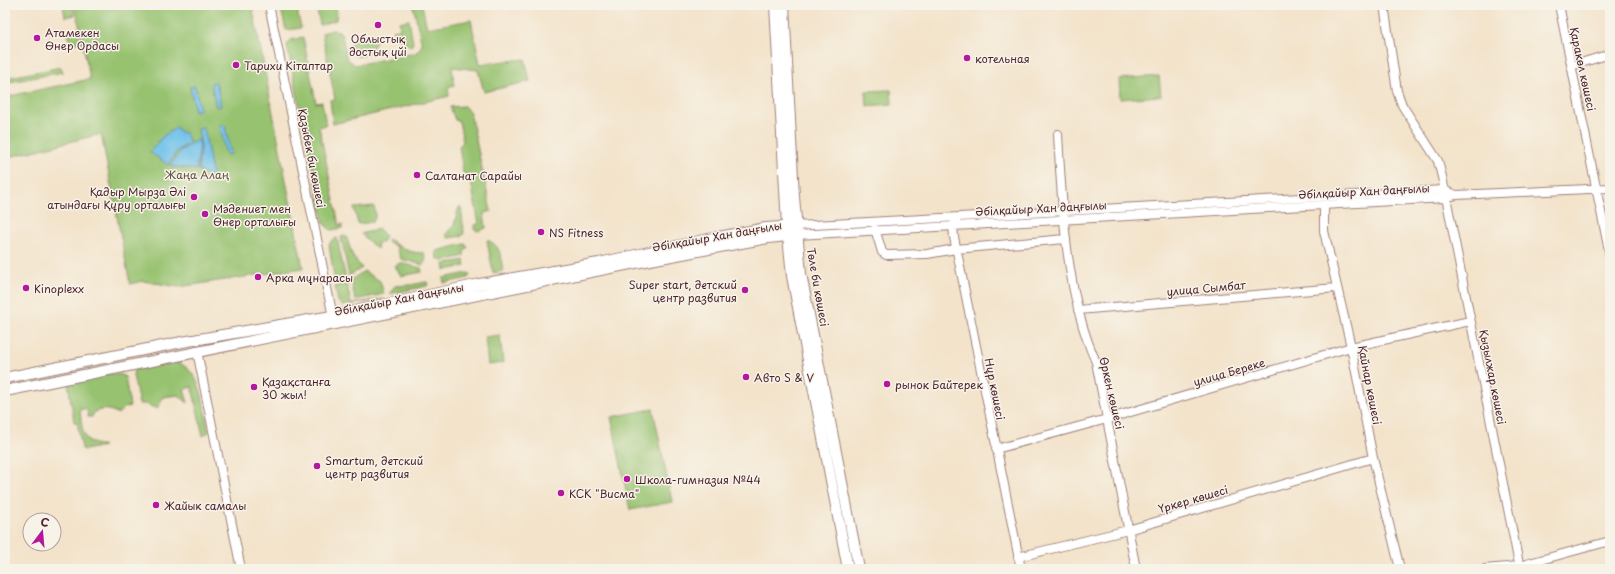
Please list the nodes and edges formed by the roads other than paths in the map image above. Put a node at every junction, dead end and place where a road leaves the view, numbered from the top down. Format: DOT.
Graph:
graph roads {
  1 [pos="270,5"];
  2 [pos="775,5"];
  3 [pos="784,5"];
  4 [pos="1384,5"];
  5 [pos="1559,5"];
  6 [pos="1610,54"];
  7 [pos="1572,66"];
  8 [pos="1058,134"];
  9 [pos="1610,188"];
  10 [pos="1597,190"];
  11 [pos="1445,194"];
  12 [pos="1324,205"];
  13 [pos="1064,210"];
  14 [pos="960,216"];
  15 [pos="1064,219"];
  16 [pos="953,225"];
  17 [pos="875,229"];
  18 [pos="792,231"];
  19 [pos="1065,239"];
  20 [pos="956,249"];
  21 [pos="1610,256"];
  22 [pos="1336,288"];
  23 [pos="1078,310"];
  24 [pos="333,320"];
  25 [pos="1470,321"];
  26 [pos="194,340"];
  27 [pos="1351,347"];
  28 [pos="197,351"];
  29 [pos="5,378"];
  30 [pos="5,391"];
  31 [pos="1107,419"];
  32 [pos="996,449"];
  33 [pos="1373,458"];
  34 [pos="1128,530"];
  35 [pos="1610,541"];
  36 [pos="1018,557"];
  37 [pos="1520,567"];
  38 [pos="241,569"];
  39 [pos="848,569"];
  40 [pos="859,569"];
  41 [pos="1021,569"];
  42 [pos="1136,569"];
  43 [pos="1400,569"];
  44 [pos="1484,569"];
  1 -- 24 [label="street, Қазыбек би көшесі"];
  2 -- 18 [label="main road, Төле би көшесі"];
  3 -- 18 [label="main road, Төле би көшесі"];
  4 -- 11 [label="street, Қызылжар көшесі"];
  5 -- 7 [label="street, Қаракөл көшесі"];
  6 -- 7 [label="street"];
  7 -- 10 [label="street, Қаракөл көшесі"];
  8 -- 13 [label="street, Өркен көшесі"];
  9 -- 10 [label="street"];
  10 -- 11 [label="street"];
  10 -- 21 [label="street, Қаракөл көшесі"];
  11 -- 12 [label="street, Әбілқайыр Хан даңғылы"];
  11 -- 13 [label="street, Әбілқайыр Хан даңғылы"];
  11 -- 25 [label="street, Қызылжар көшесі"];
  12 -- 15 [label="street, Әбілқайыр Хан даңғылы"];
  12 -- 22 [label="street, Қайнар көшесі"];
  13 -- 14 [label="street, Әбілқайыр Хан даңғылы"];
  13 -- 15 [label="street, Өркен көшесі"];
  14 -- 16 [label="street"];
  14 -- 18 [label="street, Әбілқайыр Хан даңғылы"];
  15 -- 16 [label="street, Әбілқайыр Хан даңғылы"];
  15 -- 19 [label="street, Өркен көшесі"];
  16 -- 17 [label="street, Әбілқайыр Хан даңғылы"];
  16 -- 20 [label="street, Нұр көшесі"];
  17 -- 18 [label="street, Әбілқайыр Хан даңғылы"];
  17 -- 20 [label="street"];
  18 -- 24 [label="main road, Әбілқайыр Хан даңғылы"];
  18 -- 39 [label="main road, Төле би көшесі"];
  18 -- 40 [label="main road, Төле би көшесі"];
  19 -- 20 [label="street"];
  19 -- 23 [label="street, Өркен көшесі"];
  20 -- 32 [label="street, Нұр көшесі"];
  22 -- 23 [label="street, улица Сымбат"];
  22 -- 27 [label="street, Қайнар көшесі"];
  23 -- 31 [label="street, Өркен көшесі"];
  24 -- 26 [label="main road, Әбілқайыр Хан даңғылы"];
  24 -- 28 [label="main road, Әбілқайыр Хан даңғылы"];
  25 -- 27 [label="street, улица Береке"];
  25 -- 37 [label="street, Қызылжар көшесі"];
  26 -- 28 [label="main road"];
  26 -- 29 [label="main road, Әбілқайыр Хан даңғылы"];
  27 -- 31 [label="street, улица Береке"];
  27 -- 33 [label="street, Қайнар көшесі"];
  28 -- 30 [label="main road, Әбілқайыр Хан даңғылы"];
  28 -- 38 [label="street"];
  31 -- 32 [label="street, улица Береке"];
  31 -- 34 [label="street, Өркен көшесі"];
  32 -- 36 [label="street, Нұр көшесі"];
  33 -- 34 [label="street, Үркер көшесі"];
  33 -- 43 [label="street, Қайнар көшесі"];
  34 -- 36 [label="street, Үркер көшесі"];
  34 -- 42 [label="street, Өркен көшесі"];
  35 -- 37 [label="street"];
  36 -- 41 [label="street, Нұр көшесі"];
  37 -- 44 [label="street"];
}
